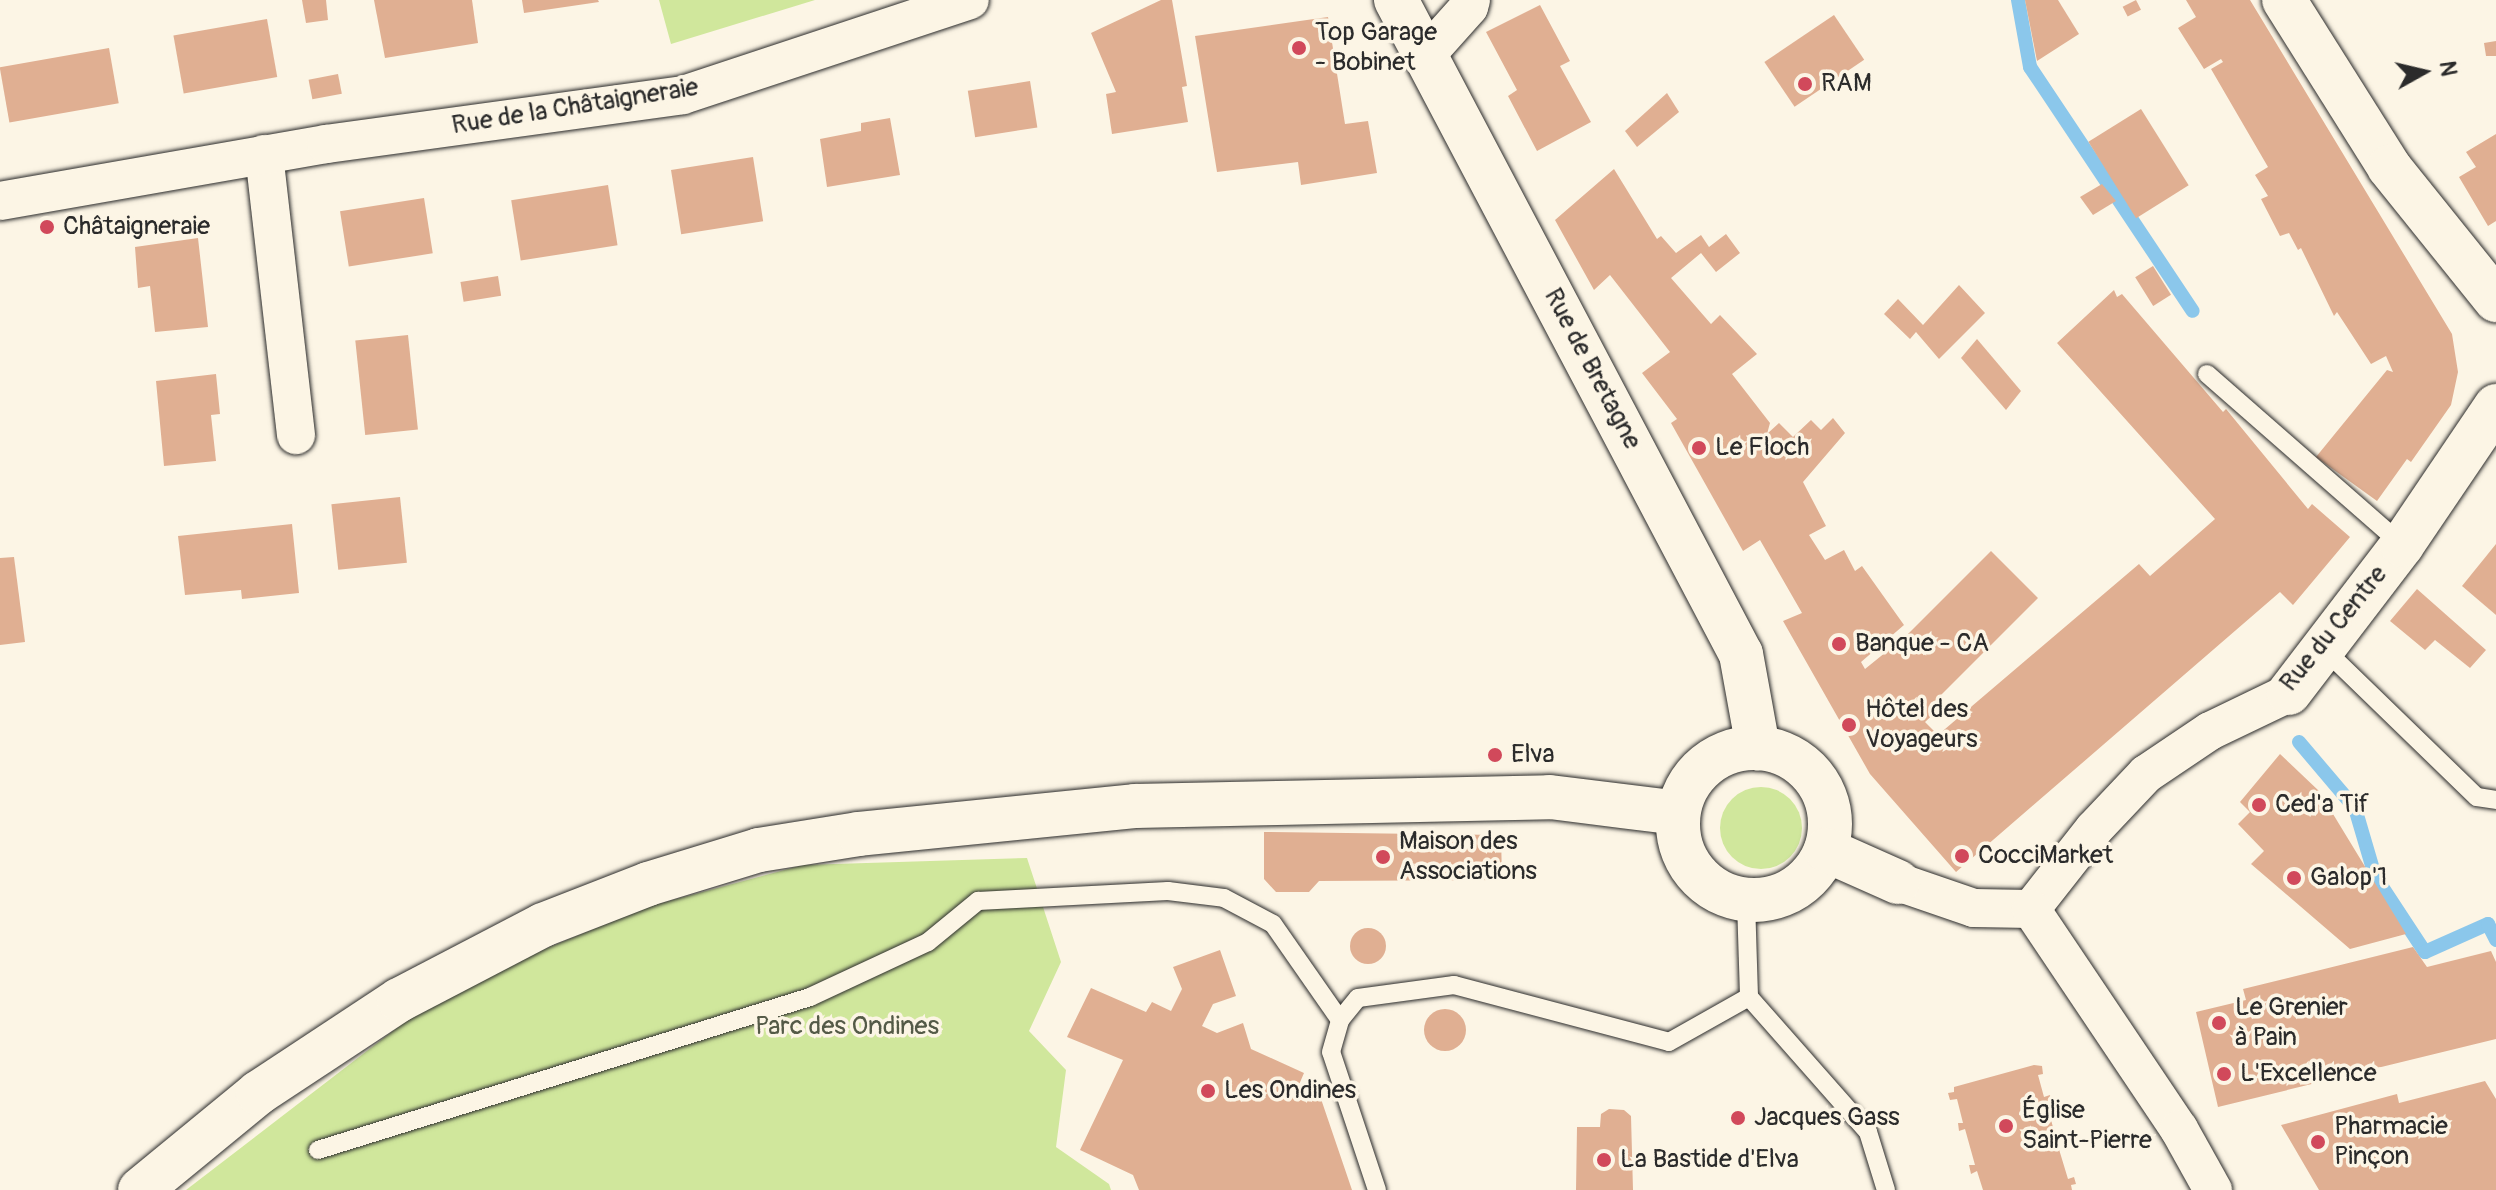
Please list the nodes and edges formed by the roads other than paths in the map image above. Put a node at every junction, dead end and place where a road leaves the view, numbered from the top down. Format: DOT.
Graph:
graph roads {
  1 [pos="970,0"];
  2 [pos="1396,0"];
  3 [pos="1471,0"];
  4 [pos="2284,0"];
  5 [pos="1427,54"];
  6 [pos="264,154"];
  7 [pos="0,201"];
  8 [pos="2496,300"];
  9 [pos="2207,374"];
  10 [pos="2496,406"];
  11 [pos="296,435"];
  12 [pos="2402,545"];
  13 [pos="2323,648"];
  14 [pos="2289,693"];
  15 [pos="1758,748"];
  16 [pos="2496,800"];
  17 [pos="1678,813"];
  18 [pos="1826,850"];
  19 [pos="1898,882"];
  20 [pos="1746,901"];
  21 [pos="2031,909"];
  22 [pos="1749,997"];
  23 [pos="1340,1020"];
  24 [pos="318,1150"];
  25 [pos="140,1190"];
  26 [pos="1377,1190"];
  27 [pos="1886,1190"];
  28 [pos="2213,1190"];
  1 -- 6 [label="street, Rue de la Châtaigneraie"];
  2 -- 5 [label="street, Rue de Bretagne"];
  3 -- 5 [label="street"];
  4 -- 8 [label="street"];
  5 -- 15 [label="street, Rue de Bretagne"];
  6 -- 7 [label="street, Rue de la Châtaigneraie"];
  6 -- 11 [label="street"];
  9 -- 12 [label="lane"];
  10 -- 12 [label="street, Rue du Centre"];
  12 -- 13 [label="street, Rue du Centre"];
  13 -- 14 [label="street, Rue du Centre"];
  13 -- 16 [label="lane"];
  14 -- 21 [label="street, Rue du Centre"];
  15 -- 17 [label="street"];
  15 -- 18 [label="street"];
  17 -- 20 [label="street"];
  17 -- 25 [label="street"];
  18 -- 19 [label="street"];
  18 -- 20 [label="street"];
  19 -- 21 [label="street"];
  20 -- 22 [label="lane"];
  21 -- 28 [label="street"];
  22 -- 23 [label="lane"];
  22 -- 27 [label="lane"];
  23 -- 24 [label="lane"];
  23 -- 26 [label="lane"];
}
